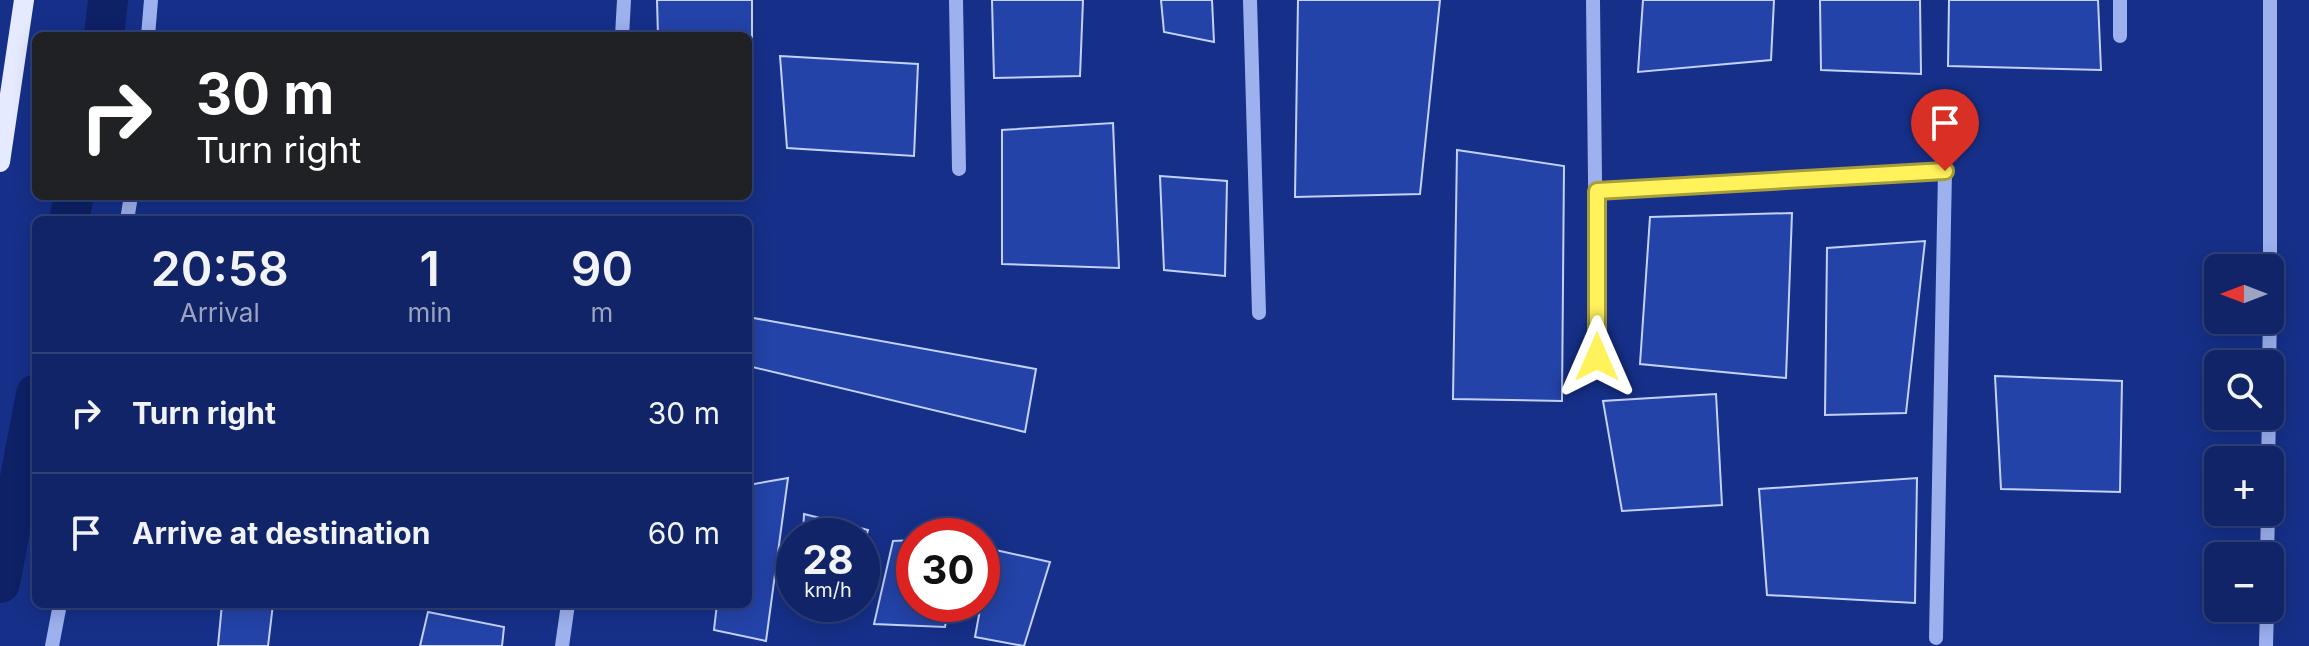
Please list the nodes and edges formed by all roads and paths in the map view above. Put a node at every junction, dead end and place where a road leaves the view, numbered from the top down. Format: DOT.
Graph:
graph roads {
  1 [pos="24,0"];
  2 [pos="151,0"];
  3 [pos="624,0"];
  4 [pos="956,0"];
  5 [pos="1250,0"];
  6 [pos="1593,0"];
  7 [pos="2120,0"];
  8 [pos="2270,0"];
  9 [pos="148,32"];
  10 [pos="622,32"];
  11 [pos="2120,36"];
  12 [pos="5,100"];
  13 [pos="0,162"];
  14 [pos="959,169"];
  15 [pos="1597,191"];
  16 [pos="2270,254"];
  17 [pos="1259,313"];
  18 [pos="1597,357"];
  19 [pos="59,608"];
  20 [pos="567,608"];
  21 [pos="2267,622"];
  22 [pos="1936,638"];
  23 [pos="52,646"];
  24 [pos="562,646"];
  25 [pos="2266,646"];
  1 -- 12 [label="main road"];
  2 -- 9 [label="street"];
  3 -- 10 [label="street"];
  4 -- 14 [label="street"];
  5 -- 17 [label="street"];
  6 -- 15 [label="street"];
  7 -- 11 [label="street"];
  8 -- 16 [label="street"];
  12 -- 13 [label="main road"];
  15 -- 18 [label="street"];
  15 -- 22 [label="street"];
  19 -- 23 [label="street"];
  20 -- 24 [label="street"];
  21 -- 25 [label="street"];
}
